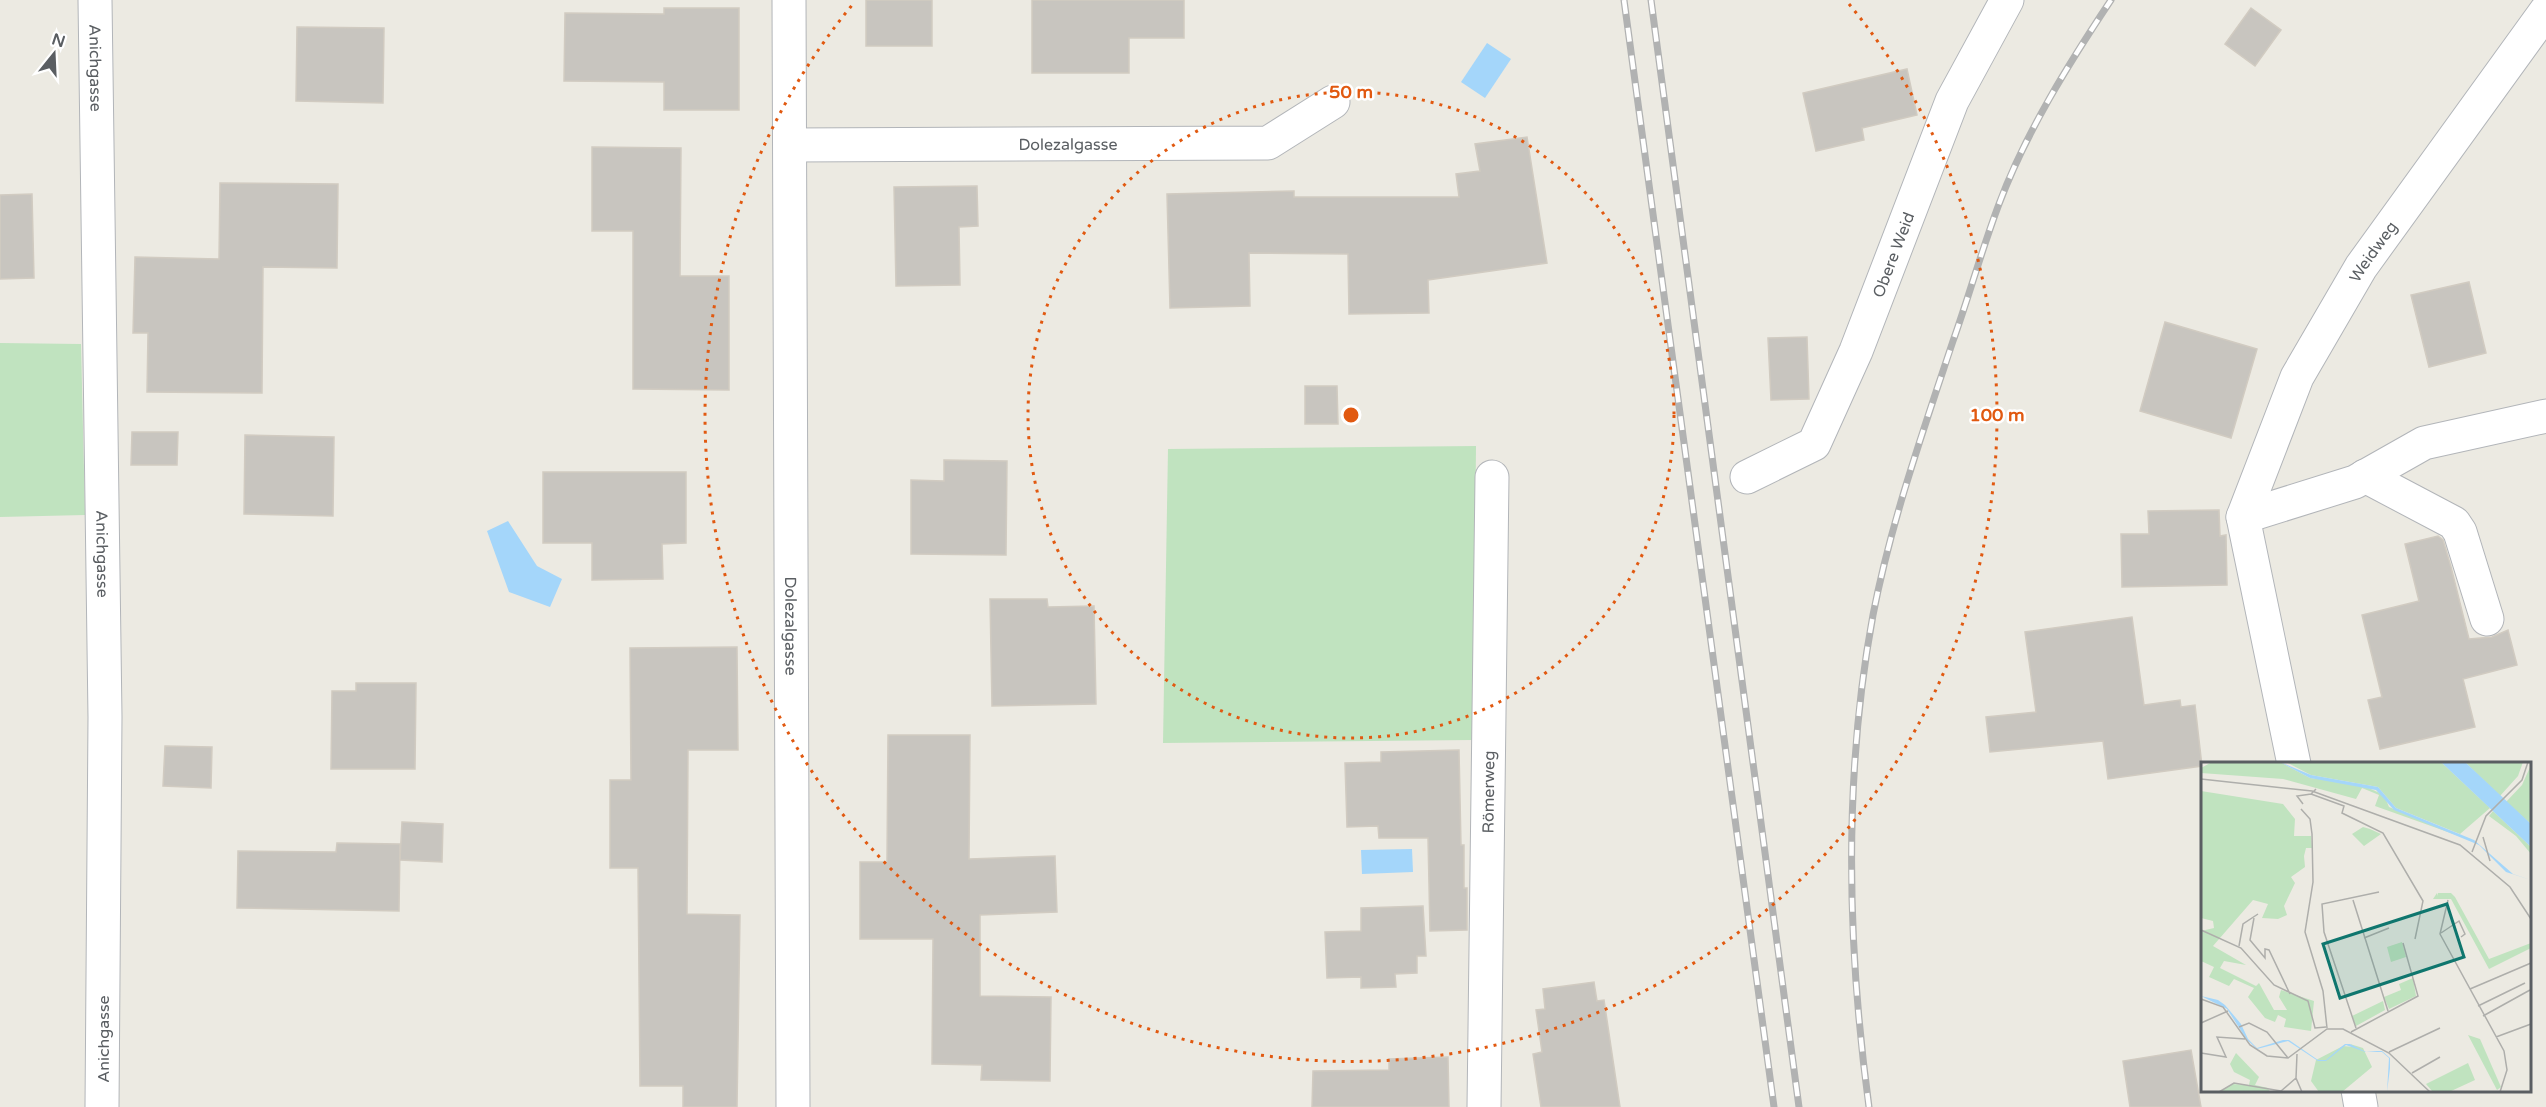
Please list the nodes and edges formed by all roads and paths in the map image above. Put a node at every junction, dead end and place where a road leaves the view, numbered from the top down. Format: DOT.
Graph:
graph roads {
  1 [pos="95,0"];
  2 [pos="789,0"];
  3 [pos="2007,0"];
  4 [pos="2546,11"];
  5 [pos="1333,102"];
  6 [pos="790,145"];
  7 [pos="2546,416"];
  8 [pos="2365,476"];
  9 [pos="1492,477"];
  10 [pos="1747,477"];
  11 [pos="2244,517"];
  12 [pos="2487,619"];
  13 [pos="2294,762"];
  14 [pos="2358,1092"];
  15 [pos="102,1107"];
  16 [pos="794,1107"];
  17 [pos="1484,1107"];
  18 [pos="2361,1107"];
  1 -- 15 [label="street, Anichgasse"];
  2 -- 6 [label="street, Dolezalgasse"];
  3 -- 10 [label="street, Obere Weid"];
  4 -- 11 [label="street, Weidweg"];
  5 -- 6 [label="street, Dolezalgasse"];
  6 -- 16 [label="street, Dolezalgasse"];
  7 -- 8 [label="street"];
  8 -- 11 [label="street"];
  8 -- 12 [label="street"];
  9 -- 17 [label="street, Römerweg"];
  11 -- 13 [label="street"];
  14 -- 18 [label="street"];
}
